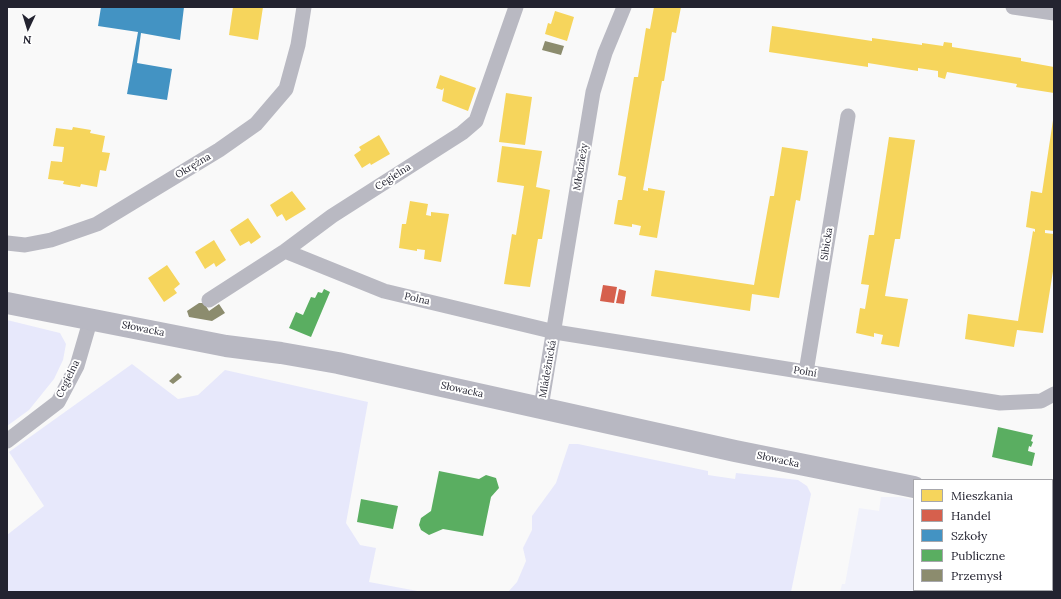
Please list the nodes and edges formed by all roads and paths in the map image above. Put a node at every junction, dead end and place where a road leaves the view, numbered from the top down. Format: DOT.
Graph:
graph roads {
  1 [pos="304,7"];
  2 [pos="516,7"];
  3 [pos="624,7"];
  4 [pos="1013,7"];
  5 [pos="1054,13"];
  6 [pos="848,116"];
  7 [pos="7,243"];
  8 [pos="285,251"];
  9 [pos="209,300"];
  10 [pos="7,303"];
  11 [pos="91,318"];
  12 [pos="554,332"];
  13 [pos="806,372"];
  14 [pos="1054,394"];
  15 [pos="541,407"];
  16 [pos="7,441"];
  17 [pos="913,487"];
  1 -- 7 [label="street, Okrężna"];
  2 -- 8 [label="street, Cegielna"];
  3 -- 12 [label="street, Młodzieży"];
  4 -- 5 [label="street"];
  6 -- 13 [label="street, Sibicka"];
  8 -- 9 [label="street, Cegielna"];
  8 -- 12 [label="street, Polna"];
  10 -- 11 [label="street, Słowacka"];
  11 -- 15 [label="street, Słowacka"];
  11 -- 16 [label="street, Cegielna"];
  12 -- 13 [label="street, Polní"];
  12 -- 15 [label="street, Mládežnická"];
  13 -- 14 [label="street, Polní"];
  15 -- 17 [label="street, Słowacka"];
}
